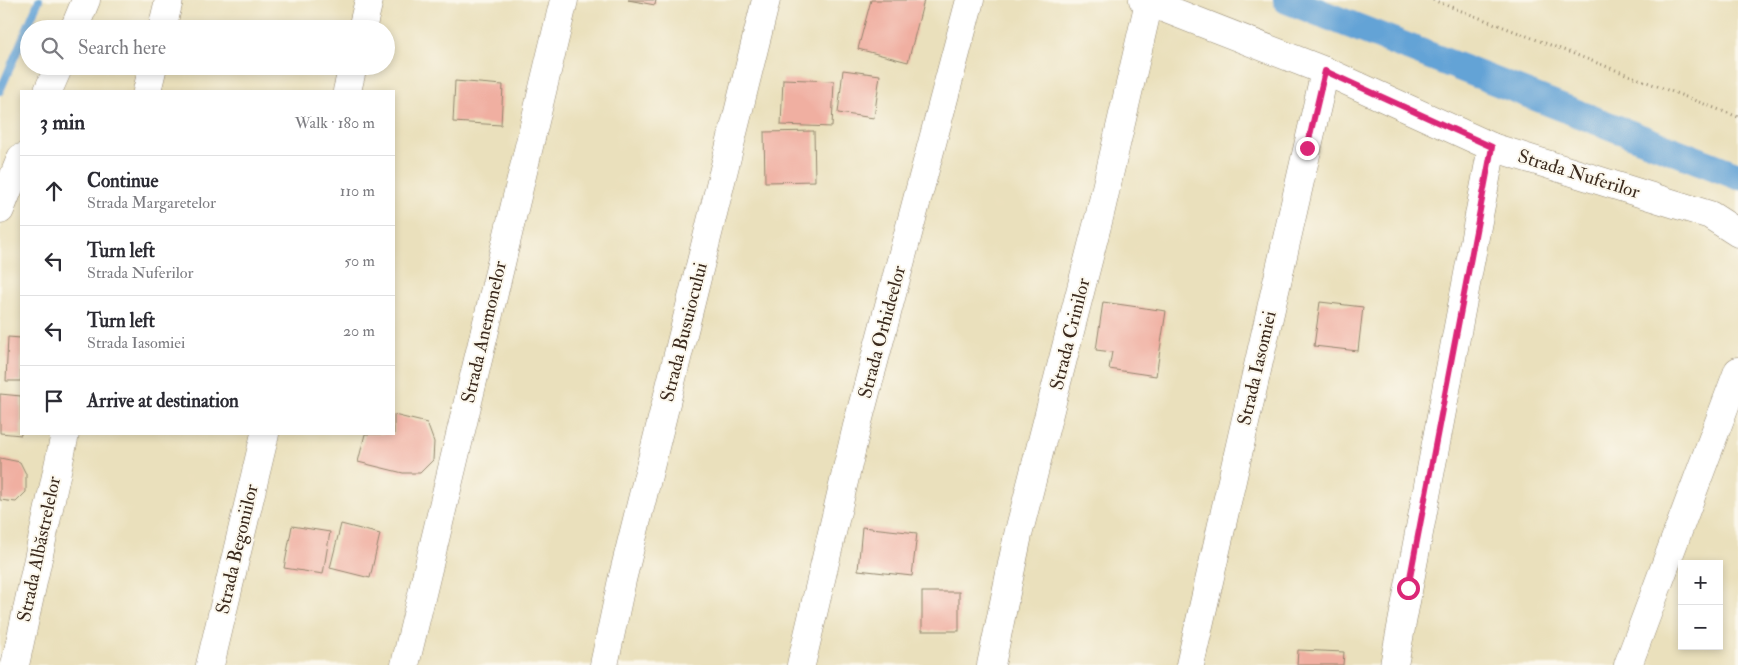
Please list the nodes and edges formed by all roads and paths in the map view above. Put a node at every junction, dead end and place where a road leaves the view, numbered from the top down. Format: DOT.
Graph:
graph roads {
  1 [pos="86,0"];
  2 [pos="169,0"];
  3 [pos="369,0"];
  4 [pos="564,0"];
  5 [pos="766,0"];
  6 [pos="970,0"];
  7 [pos="1433,0"];
  8 [pos="1146,1"];
  9 [pos="78,20"];
  10 [pos="164,20"];
  11 [pos="364,20"];
  12 [pos="1325,71"];
  13 [pos="55,75"];
  14 [pos="151,75"];
  15 [pos="351,75"];
  16 [pos="48,90"];
  17 [pos="147,90"];
  18 [pos="347,90"];
  19 [pos="1738,117"];
  20 [pos="1492,147"];
  21 [pos="20,160"];
  22 [pos="0,210"];
  23 [pos="1738,233"];
  24 [pos="1738,371"];
  25 [pos="65,435"];
  26 [pos="264,435"];
  27 [pos="14,665"];
  28 [pos="210,665"];
  29 [pos="405,665"];
  30 [pos="604,665"];
  31 [pos="801,665"];
  32 [pos="991,665"];
  33 [pos="1190,665"];
  34 [pos="1394,665"];
  35 [pos="1628,665"];
  1 -- 9 [label="street"];
  2 -- 10 [label="street"];
  3 -- 11 [label="street"];
  4 -- 29 [label="street, Strada Anemonelor"];
  5 -- 30 [label="street, Strada Busuiocului"];
  6 -- 31 [label="street, Strada Orhideelor"];
  7 -- 19 [label="path"];
  8 -- 12 [label="street, Strada Nuferilor"];
  8 -- 32 [label="street, Strada Crinilor"];
  12 -- 20 [label="street, Strada Nuferilor"];
  12 -- 33 [label="street, Strada Iasomiei"];
  13 -- 16 [label="street"];
  14 -- 17 [label="street"];
  15 -- 18 [label="street"];
  20 -- 23 [label="street, Strada Nuferilor"];
  20 -- 34 [label="street"];
  21 -- 22 [label="street"];
  24 -- 35 [label="street"];
  25 -- 27 [label="street, Strada Albăstrelelor"];
  26 -- 28 [label="street, Strada Begoniilor"];
}
